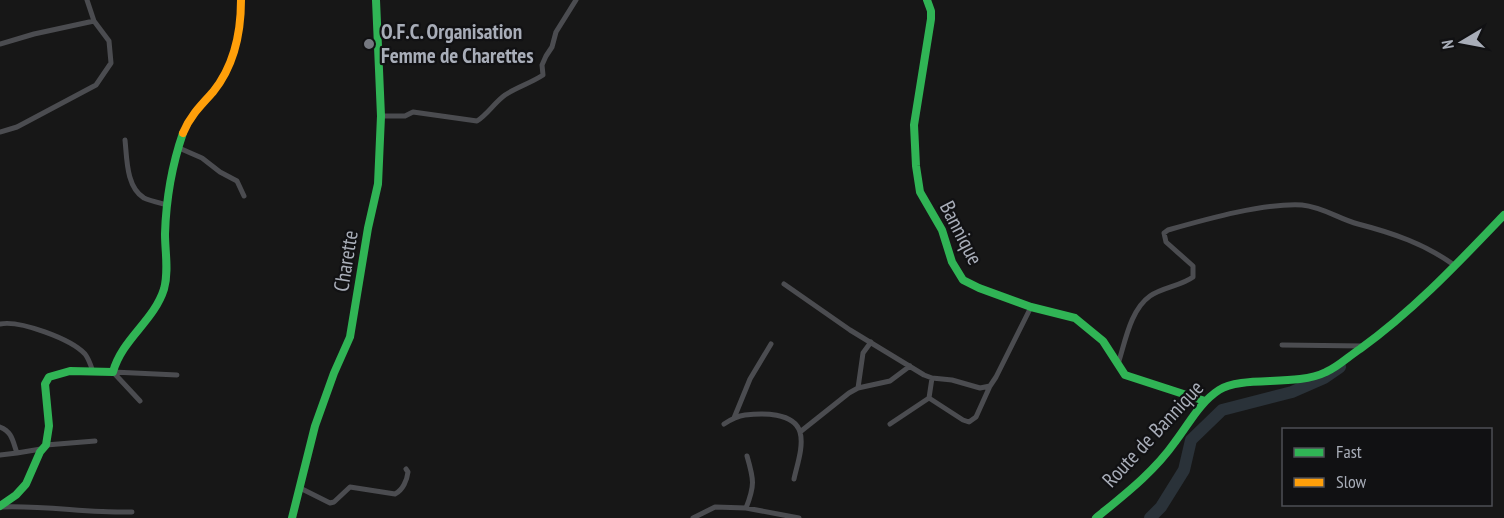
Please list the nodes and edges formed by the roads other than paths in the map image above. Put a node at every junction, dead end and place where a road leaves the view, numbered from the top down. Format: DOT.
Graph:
graph roads {
  1 [pos="87,0"];
  2 [pos="241,0"];
  3 [pos="375,0"];
  4 [pos="576,0"];
  5 [pos="927,0"];
  6 [pos="94,21"];
  7 [pos="0,44"];
  8 [pos="381,116"];
  9 [pos="0,132"];
  10 [pos="125,140"];
  11 [pos="180,148"];
  12 [pos="244,196"];
  13 [pos="167,205"];
  14 [pos="1504,215"];
  15 [pos="1454,265"];
  16 [pos="784,284"];
  17 [pos="1031,307"];
  18 [pos="0,324"];
  19 [pos="871,342"];
  20 [pos="771,344"];
  21 [pos="1282,345"];
  22 [pos="1364,346"];
  23 [pos="1118,365"];
  24 [pos="910,366"];
  25 [pos="93,372"];
  26 [pos="113,372"];
  27 [pos="177,375"];
  28 [pos="932,378"];
  29 [pos="990,386"];
  30 [pos="858,388"];
  31 [pos="929,398"];
  32 [pos="140,401"];
  33 [pos="1205,401"];
  34 [pos="734,418"];
  35 [pos="724,424"];
  36 [pos="890,424"];
  37 [pos="0,427"];
  38 [pos="800,432"];
  39 [pos="95,441"];
  40 [pos="44,447"];
  41 [pos="17,453"];
  42 [pos="0,455"];
  43 [pos="748,459"];
  44 [pos="406,470"];
  45 [pos="794,479"];
  46 [pos="300,488"];
  47 [pos="0,506"];
  48 [pos="746,508"];
  49 [pos="132,512"];
  50 [pos="292,518"];
  51 [pos="693,518"];
  52 [pos="799,518"];
  53 [pos="1096,518"];
  1 -- 6 [label="street"];
  2 -- 11 [label="street"];
  3 -- 8 [label="street, Charette"];
  4 -- 8 [label="street"];
  5 -- 17 [label="street, Bannique"];
  6 -- 7 [label="street"];
  6 -- 9 [label="street"];
  8 -- 46 [label="street, Charette"];
  10 -- 13 [label="street"];
  11 -- 12 [label="street"];
  11 -- 13 [label="street"];
  13 -- 26 [label="street"];
  14 -- 15 [label="street, Route de Bannique"];
  15 -- 22 [label="street, Route de Bannique"];
  15 -- 23 [label="street"];
  16 -- 19 [label="street"];
  17 -- 23 [label="street, Bannique"];
  17 -- 29 [label="street"];
  18 -- 25 [label="street"];
  19 -- 24 [label="street"];
  19 -- 30 [label="street"];
  20 -- 34 [label="street"];
  21 -- 22 [label="street"];
  22 -- 33 [label="street, Route de Bannique"];
  23 -- 33 [label="street, Bannique"];
  24 -- 28 [label="street"];
  24 -- 30 [label="street"];
  25 -- 26 [label="street"];
  25 -- 40 [label="street"];
  26 -- 27 [label="street"];
  26 -- 32 [label="street"];
  28 -- 29 [label="street"];
  28 -- 31 [label="street"];
  29 -- 31 [label="street"];
  30 -- 38 [label="street"];
  31 -- 36 [label="street"];
  33 -- 53 [label="street, Route de Bannique"];
  34 -- 35 [label="street"];
  34 -- 38 [label="street"];
  37 -- 41 [label="street"];
  38 -- 45 [label="street"];
  39 -- 40 [label="street"];
  40 -- 41 [label="street"];
  40 -- 47 [label="street"];
  41 -- 42 [label="street"];
  43 -- 48 [label="street"];
  44 -- 46 [label="street"];
  46 -- 50 [label="street, Charette"];
  47 -- 49 [label="street"];
  48 -- 51 [label="street"];
  48 -- 52 [label="street"];
}
